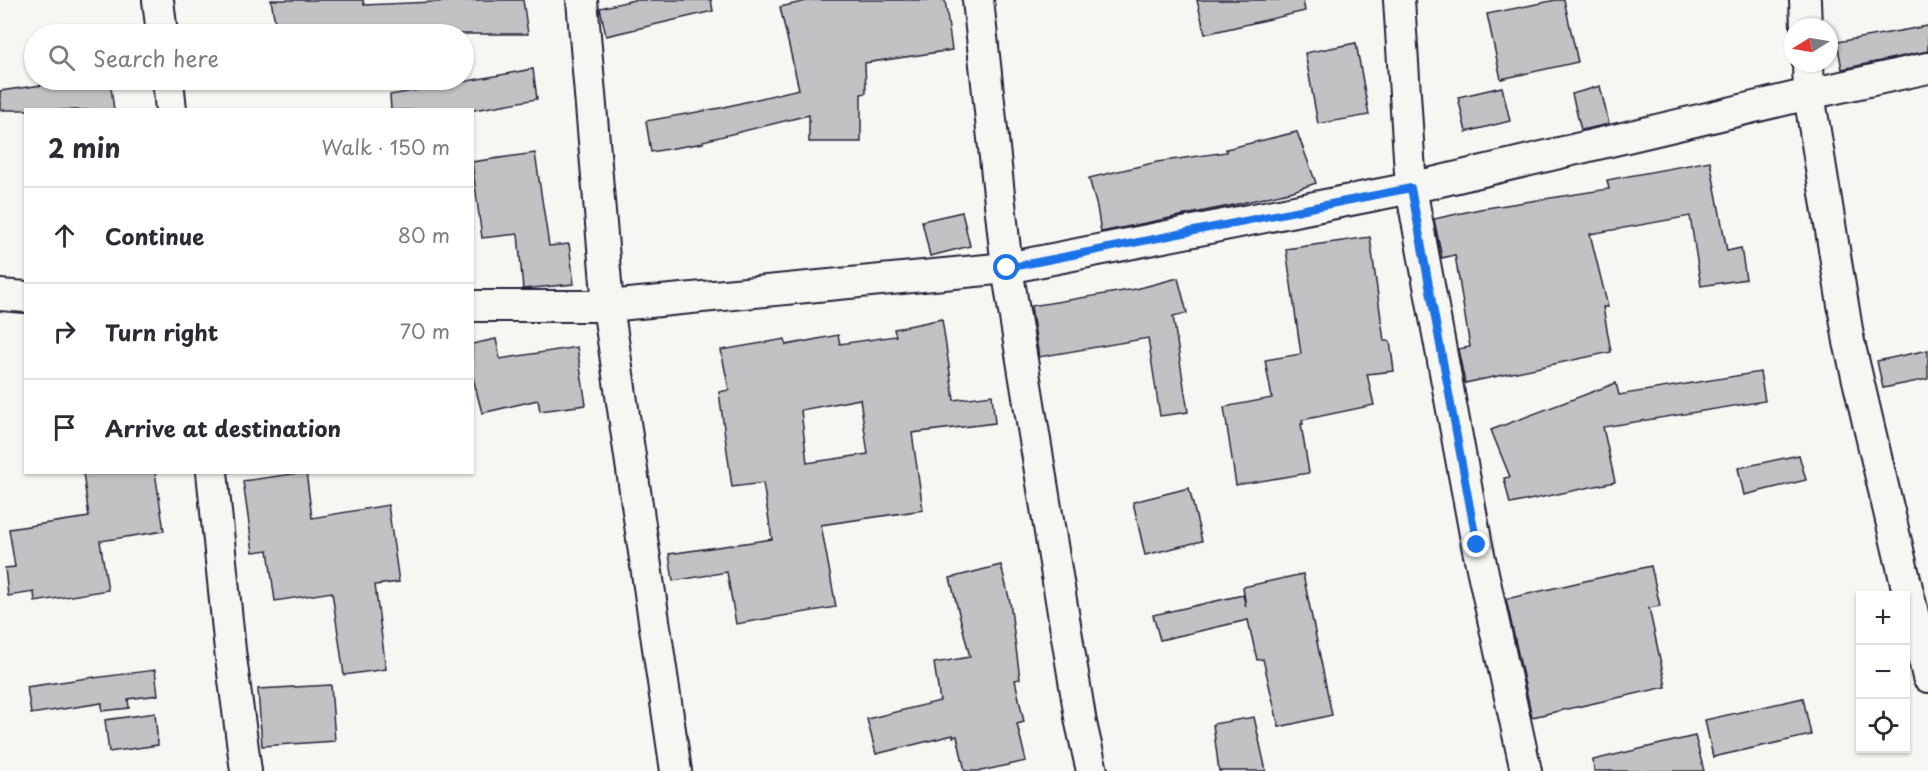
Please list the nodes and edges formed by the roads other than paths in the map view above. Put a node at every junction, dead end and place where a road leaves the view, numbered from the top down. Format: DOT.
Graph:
graph roads {
  1 [pos="158,0"];
  2 [pos="582,0"];
  3 [pos="978,0"];
  4 [pos="1398,0"];
  5 [pos="1805,0"];
  6 [pos="1806,18"];
  7 [pos="161,24"];
  8 [pos="1928,68"];
  9 [pos="1808,72"];
  10 [pos="169,90"];
  11 [pos="1809,94"];
  12 [pos="171,108"];
  13 [pos="1411,188"];
  14 [pos="1007,268"];
  15 [pos="0,295"];
  16 [pos="24,297"];
  17 [pos="474,306"];
  18 [pos="608,306"];
  19 [pos="212,474"];
  20 [pos="1928,677"];
  21 [pos="246,771"];
  22 [pos="676,771"];
  23 [pos="1092,771"];
  24 [pos="1526,771"];
  1 -- 7 [label="street"];
  2 -- 18 [label="street"];
  3 -- 14 [label="street"];
  4 -- 13 [label="street"];
  5 -- 6 [label="street"];
  8 -- 11 [label="street"];
  9 -- 11 [label="street"];
  10 -- 12 [label="street"];
  11 -- 13 [label="street"];
  11 -- 20 [label="street"];
  13 -- 14 [label="street"];
  13 -- 24 [label="street"];
  14 -- 18 [label="street"];
  14 -- 23 [label="street"];
  15 -- 16 [label="street"];
  17 -- 18 [label="street"];
  18 -- 22 [label="street"];
  19 -- 21 [label="street"];
}
